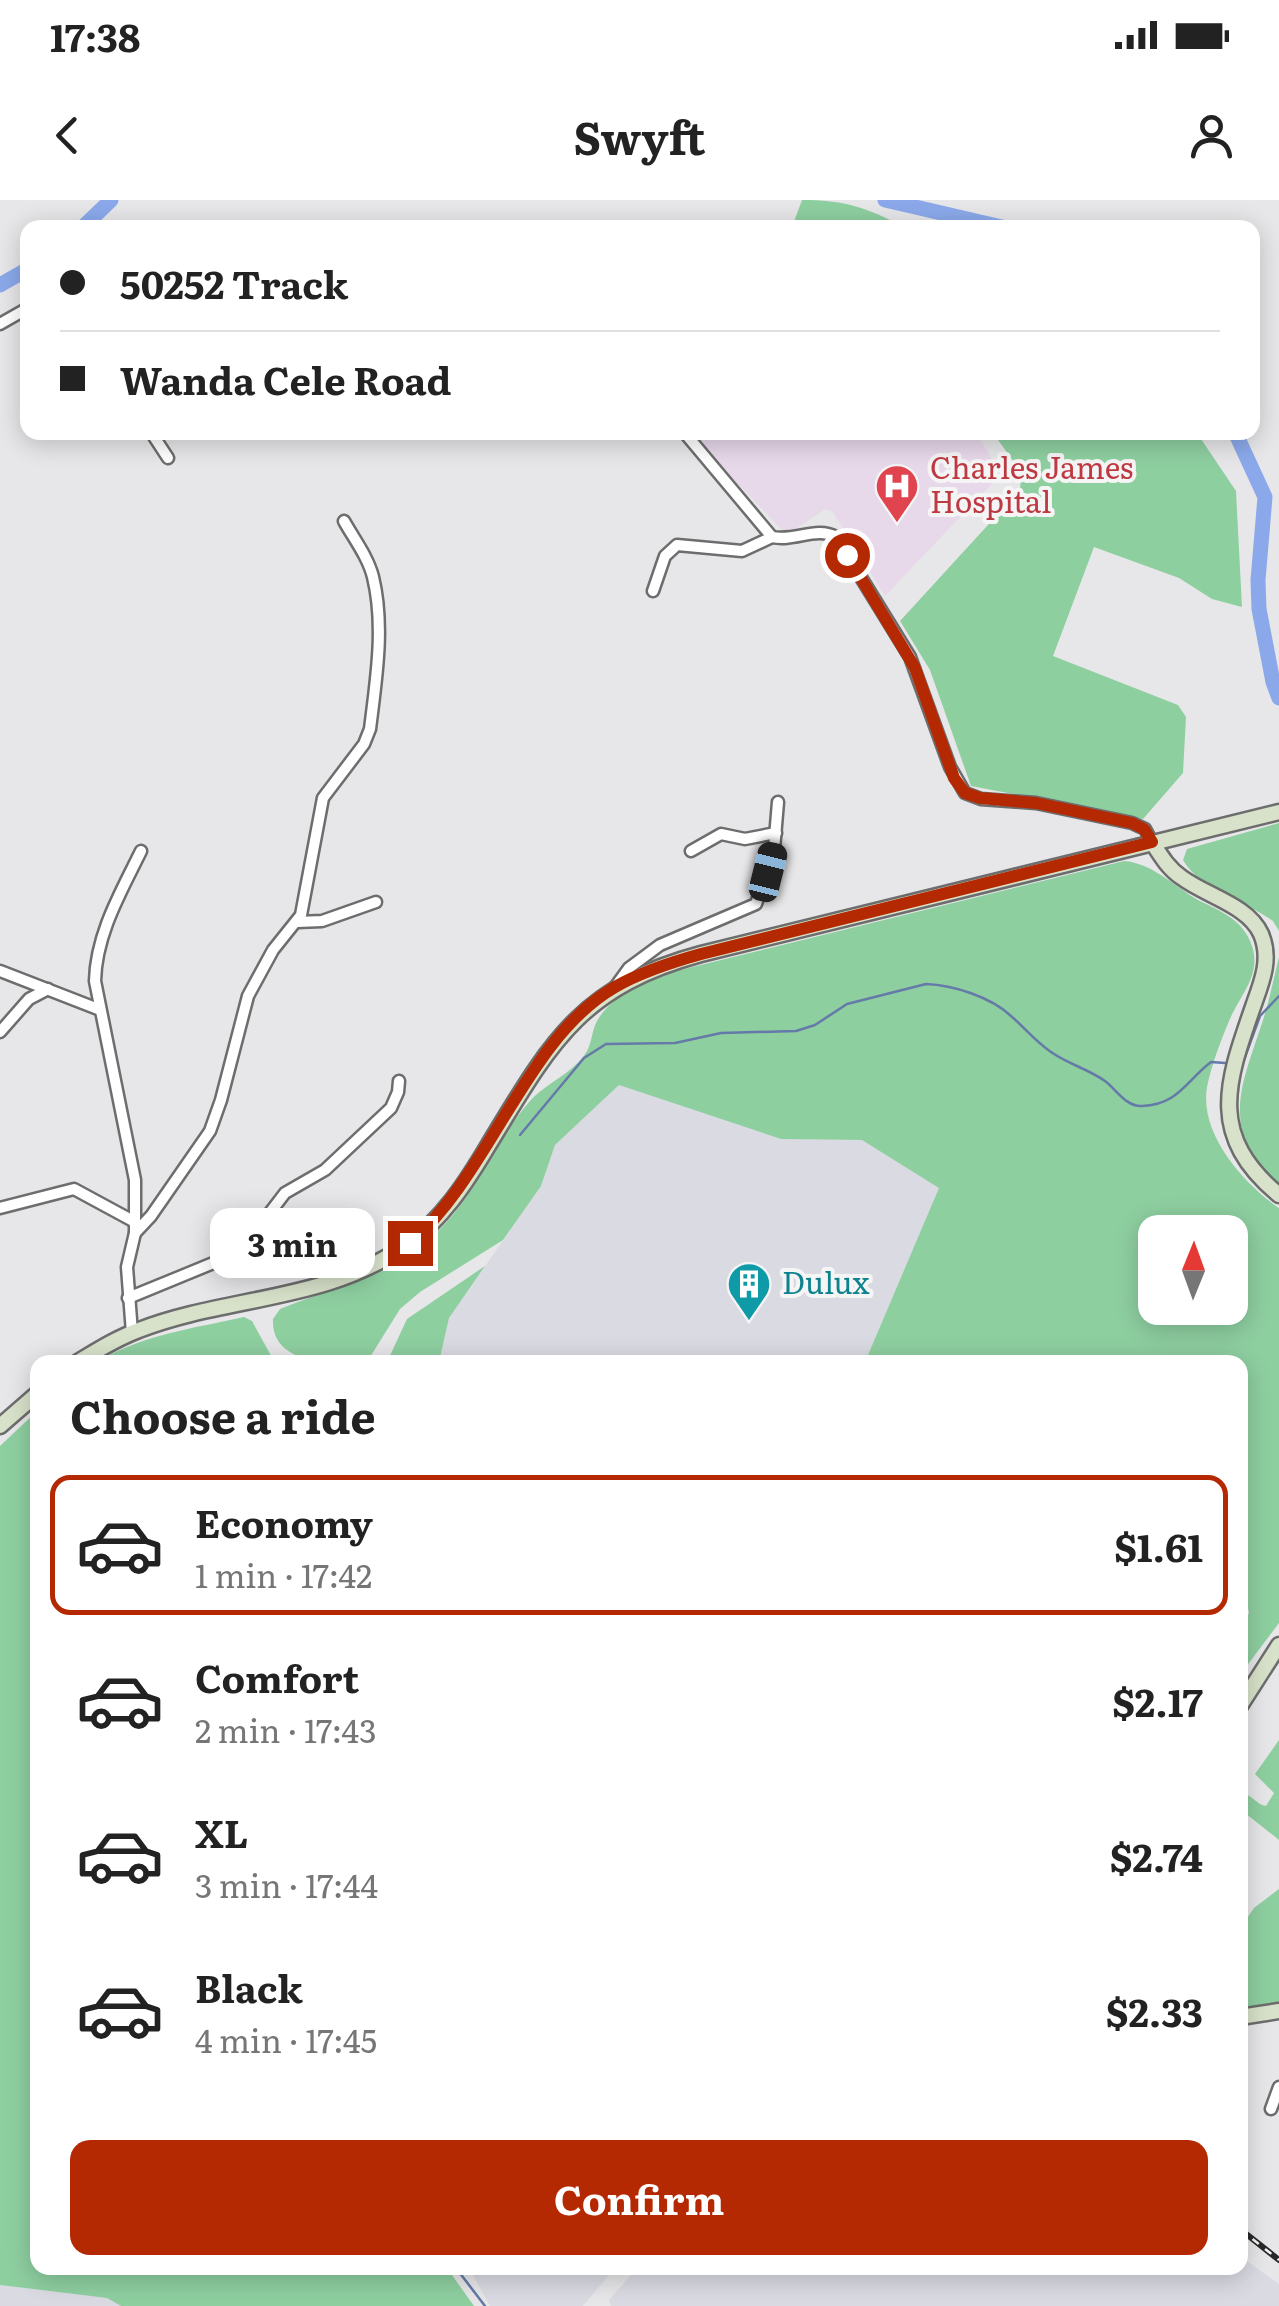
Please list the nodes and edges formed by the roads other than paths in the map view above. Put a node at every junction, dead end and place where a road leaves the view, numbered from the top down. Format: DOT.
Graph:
graph roads {
  1 [pos="157,440"];
  2 [pos="691,440"];
  3 [pos="168,458"];
  4 [pos="344,521"];
  5 [pos="772,537"];
  6 [pos="654,591"];
  7 [pos="778,802"];
  8 [pos="1279,812"];
  9 [pos="776,833"];
  10 [pos="1152,842"];
  11 [pos="141,851"];
  12 [pos="691,851"];
  13 [pos="376,902"];
  14 [pos="297,922"];
  15 [pos="0,971"];
  16 [pos="615,987"];
  17 [pos="48,988"];
  18 [pos="98,1008"];
  19 [pos="0,1032"];
  20 [pos="399,1081"];
  21 [pos="1279,1195"];
  22 [pos="0,1208"];
  23 [pos="135,1228"];
  24 [pos="128,1298"];
  25 [pos="132,1333"];
  26 [pos="91,1355"];
  27 [pos="30,1400"];
  28 [pos="0,1426"];
  29 [pos="1279,1645"];
  30 [pos="1248,1693"];
  31 [pos="1279,2011"];
  32 [pos="1248,2016"];
  33 [pos="1279,2086"];
  34 [pos="1272,2109"];
  1 -- 3 [label="street"];
  2 -- 5 [label="street"];
  4 -- 14 [label="street"];
  5 -- 6 [label="street"];
  5 -- 10 [label="street"];
  7 -- 9 [label="street"];
  8 -- 10 [label="street"];
  9 -- 12 [label="street"];
  9 -- 16 [label="street"];
  10 -- 16 [label="street"];
  10 -- 21 [label="street"];
  11 -- 18 [label="street"];
  13 -- 14 [label="street"];
  14 -- 23 [label="street"];
  15 -- 17 [label="street"];
  16 -- 25 [label="street"];
  17 -- 18 [label="street"];
  17 -- 19 [label="street"];
  18 -- 23 [label="street"];
  20 -- 24 [label="street"];
  22 -- 23 [label="street"];
  23 -- 24 [label="street"];
  24 -- 25 [label="street"];
  25 -- 26 [label="street"];
  27 -- 28 [label="street"];
  29 -- 30 [label="street"];
  31 -- 32 [label="street"];
  33 -- 34 [label="street"];
}
